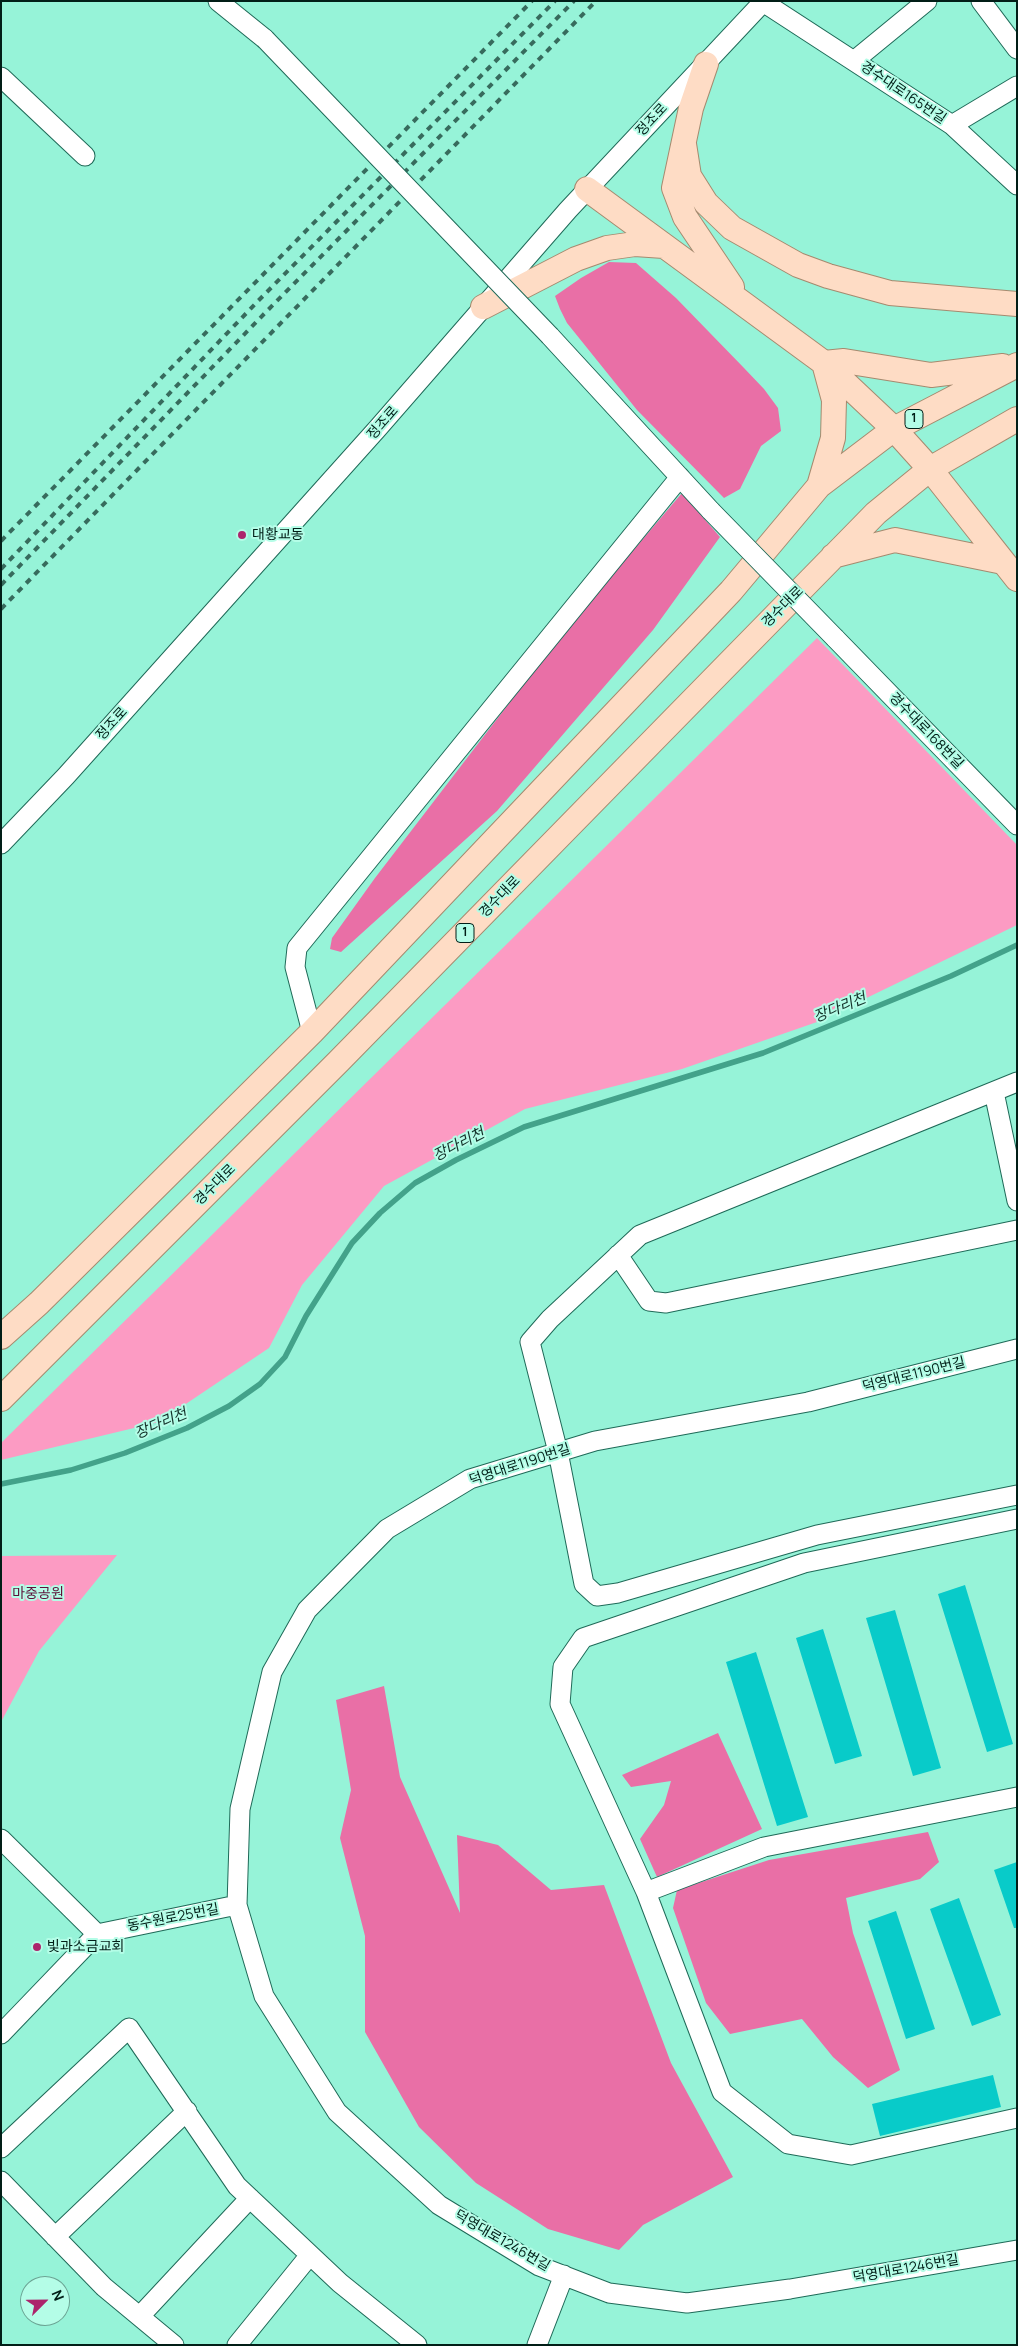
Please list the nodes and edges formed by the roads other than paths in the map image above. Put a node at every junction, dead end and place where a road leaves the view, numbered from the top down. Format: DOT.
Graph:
graph roads {
  1 [pos="218,1"];
  2 [pos="763,1"];
  3 [pos="927,1"];
  4 [pos="981,1"];
  5 [pos="1017,49"];
  6 [pos="854,60"];
  7 [pos="706,64"];
  8 [pos="1,77"];
  9 [pos="1017,86"];
  10 [pos="952,125"];
  11 [pos="684,144"];
  12 [pos="85,156"];
  13 [pos="1017,185"];
  14 [pos="587,189"];
  15 [pos="665,246"];
  16 [pos="740,302"];
  17 [pos="1017,304"];
  18 [pos="483,307"];
  19 [pos="824,363"];
  20 [pos="1017,365"];
  21 [pos="1017,419"];
  22 [pos="894,429"];
  23 [pos="930,469"];
  24 [pos="680,477"];
  25 [pos="819,486"];
  26 [pos="833,556"];
  27 [pos="1010,571"];
  28 [pos="1017,824"];
  29 [pos="1,844"];
  30 [pos="312,1032"];
  31 [pos="1017,1082"];
  32 [pos="994,1092"];
  33 [pos="1017,1201"];
  34 [pos="1017,1230"];
  35 [pos="618,1255"];
  36 [pos="1,1337"];
  37 [pos="1017,1349"];
  38 [pos="1,1399"];
  39 [pos="558,1452"];
  40 [pos="1017,1495"];
  41 [pos="1017,1519"];
  42 [pos="1017,1797"];
  43 [pos="1,1839"];
  44 [pos="646,1892"];
  45 [pos="237,1905"];
  46 [pos="97,1934"];
  47 [pos="1,2034"];
  48 [pos="187,2111"];
  49 [pos="1017,2118"];
  50 [pos="1,2148"];
  51 [pos="1,2181"];
  52 [pos="250,2198"];
  53 [pos="56,2237"];
  54 [pos="1017,2250"];
  55 [pos="310,2255"];
  56 [pos="564,2275"];
  57 [pos="140,2316"];
  58 [pos="174,2345"];
  59 [pos="237,2345"];
  60 [pos="417,2345"];
  61 [pos="537,2345"];
  1 -- 24 [label="street, 경수대로168번길, bridge"];
  2 -- 6 [label="street, 경수대로165번길"];
  2 -- 7 [label="street, 정조로"];
  3 -- 6 [label="street, 경수대로165번길"];
  4 -- 5 [label="street"];
  6 -- 10 [label="street, 경수대로165번길"];
  7 -- 11 [label="main road"];
  7 -- 14 [label="street, 정조로"];
  8 -- 12 [label="street"];
  9 -- 10 [label="street, 경수대로165번길"];
  10 -- 13 [label="street, 경수대로165번길"];
  11 -- 16 [label="main road"];
  11 -- 17 [label="main road"];
  14 -- 15 [label="main road"];
  14 -- 18 [label="street, 정조로"];
  15 -- 16 [label="main road"];
  15 -- 18 [label="main road"];
  16 -- 19 [label="main road"];
  18 -- 29 [label="street, 정조로"];
  19 -- 20 [label="main road"];
  19 -- 22 [label="main road"];
  19 -- 25 [label="main road"];
  20 -- 22 [label="main road, 1"];
  21 -- 23 [label="main road, 경수대로 / 1"];
  22 -- 23 [label="main road"];
  22 -- 25 [label="main road, 1"];
  23 -- 26 [label="main road, 경수대로 / 1"];
  23 -- 27 [label="main road"];
  24 -- 28 [label="street, 경수대로168번길, bridge"];
  24 -- 30 [label="street"];
  25 -- 30 [label="main road, 1"];
  26 -- 27 [label="main road"];
  26 -- 38 [label="main road, 경수대로 / 1"];
  30 -- 36 [label="main road, 1"];
  31 -- 32 [label="street"];
  32 -- 33 [label="street"];
  32 -- 35 [label="street"];
  34 -- 35 [label="street"];
  35 -- 39 [label="street"];
  37 -- 39 [label="street, 덕영대로1190번길"];
  39 -- 40 [label="street"];
  39 -- 45 [label="street, 덕영대로1190번길"];
  41 -- 44 [label="street"];
  42 -- 44 [label="street"];
  43 -- 46 [label="street"];
  44 -- 49 [label="street"];
  45 -- 46 [label="street, 동수원로25번길"];
  45 -- 56 [label="street, 덕영대로1246번길"];
  46 -- 47 [label="street"];
  48 -- 50 [label="street"];
  48 -- 52 [label="street"];
  48 -- 53 [label="street"];
  51 -- 53 [label="street"];
  52 -- 55 [label="street"];
  52 -- 57 [label="street"];
  53 -- 57 [label="street"];
  54 -- 56 [label="street, 덕영대로1246번길"];
  55 -- 59 [label="street"];
  55 -- 60 [label="street"];
  56 -- 61 [label="street"];
  57 -- 58 [label="street"];
}
